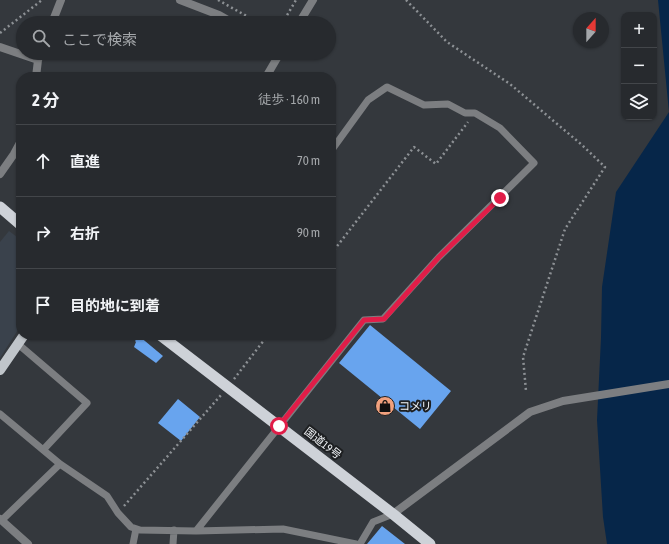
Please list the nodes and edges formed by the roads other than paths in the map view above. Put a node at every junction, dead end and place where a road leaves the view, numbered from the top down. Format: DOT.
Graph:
graph roads {
  1 [pos="61,0"];
  2 [pos="180,0"];
  3 [pos="313,0"];
  4 [pos="55,16"];
  5 [pos="221,16"];
  6 [pos="303,16"];
  7 [pos="0,47"];
  8 [pos="16,51"];
  9 [pos="39,60"];
  10 [pos="276,60"];
  11 [pos="37,72"];
  12 [pos="269,72"];
  13 [pos="336,144"];
  14 [pos="16,150"];
  15 [pos="0,174"];
  16 [pos="2,213"];
  17 [pos="16,222"];
  18 [pos="20,340"];
  19 [pos="22,340"];
  20 [pos="167,340"];
  21 [pos="0,370"];
  22 [pos="669,384"];
  23 [pos="0,414"];
  24 [pos="279,426"];
  25 [pos="43,450"];
  26 [pos="60,464"];
  27 [pos="393,514"];
  28 [pos="1,520"];
  29 [pos="136,528"];
  30 [pos="174,530"];
  31 [pos="196,531"];
  32 [pos="28,544"];
  33 [pos="133,544"];
  34 [pos="173,544"];
  35 [pos="356,544"];
  36 [pos="360,544"];
  37 [pos="430,544"];
  1 -- 4 [label="street"];
  2 -- 5 [label="street"];
  3 -- 6 [label="street"];
  7 -- 8 [label="street"];
  9 -- 11 [label="street"];
  10 -- 12 [label="street"];
  13 -- 24 [label="lane"];
  14 -- 15 [label="street"];
  16 -- 17 [label="highway"];
  18 -- 21 [label="main road"];
  19 -- 25 [label="lane"];
  20 -- 24 [label="highway, 国道19号"];
  22 -- 27 [label="street"];
  23 -- 25 [label="lane"];
  24 -- 27 [label="highway, 国道19号"];
  24 -- 31 [label="lane"];
  25 -- 26 [label="lane"];
  26 -- 28 [label="lane"];
  26 -- 29 [label="lane"];
  27 -- 36 [label="lane"];
  27 -- 37 [label="highway, 国道19号"];
  28 -- 32 [label="street"];
  29 -- 30 [label="lane"];
  29 -- 33 [label="lane"];
  30 -- 31 [label="lane"];
  30 -- 34 [label="lane"];
  31 -- 35 [label="lane"];
}
